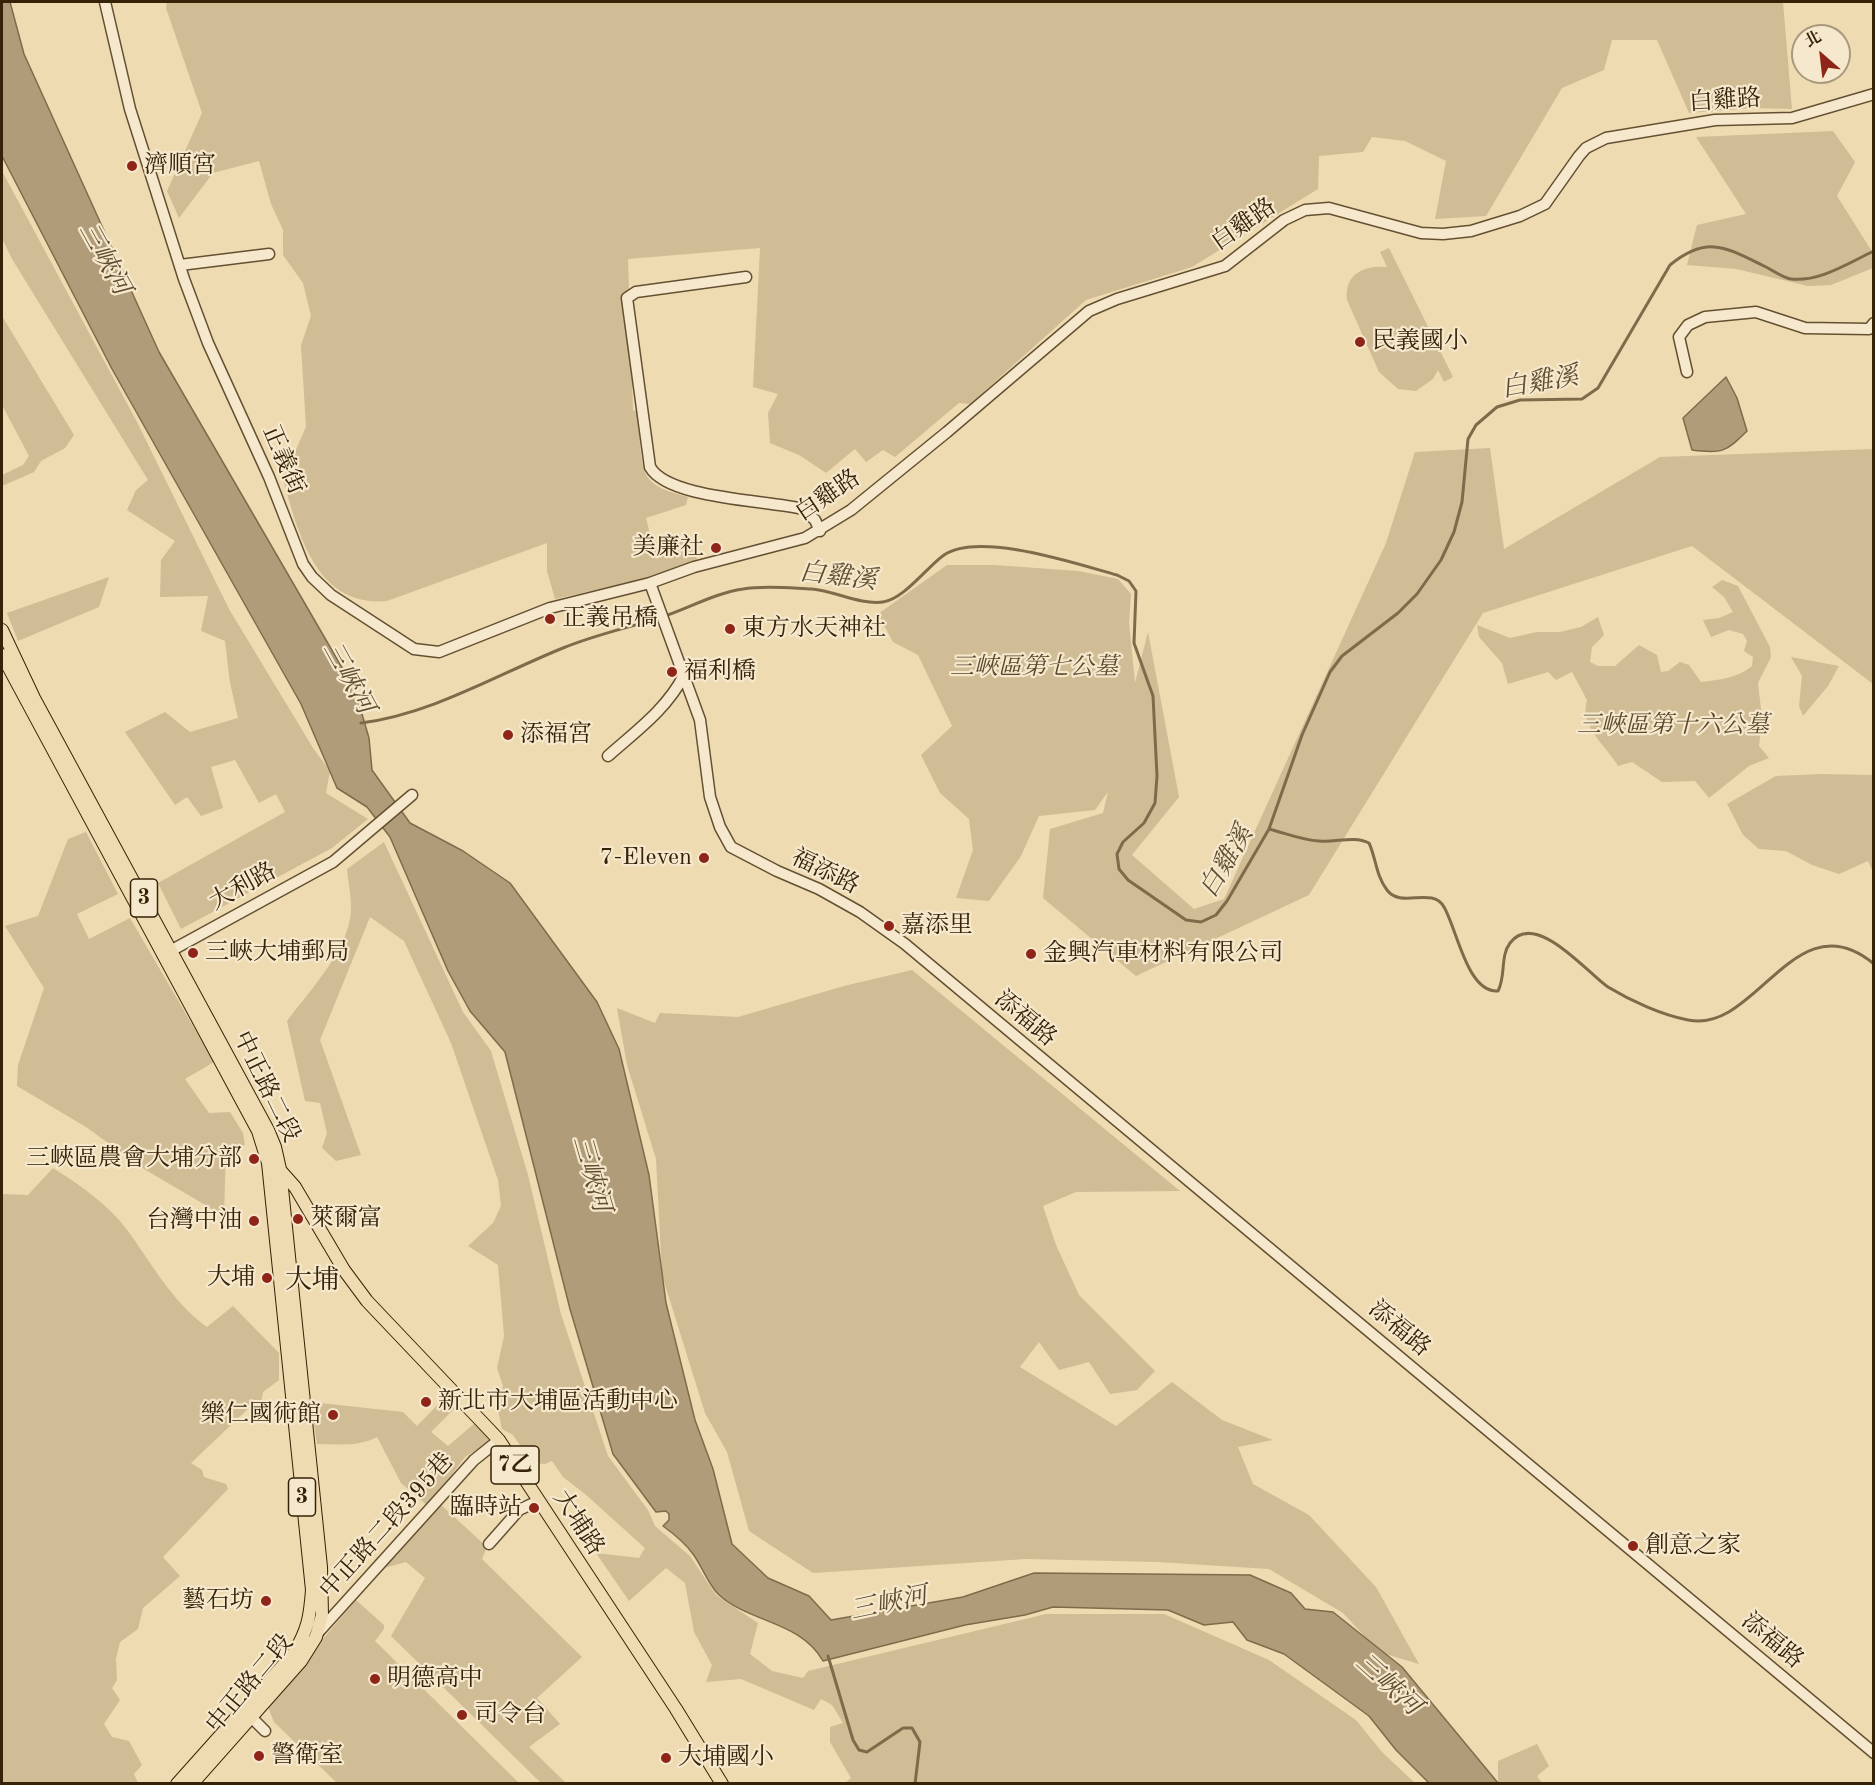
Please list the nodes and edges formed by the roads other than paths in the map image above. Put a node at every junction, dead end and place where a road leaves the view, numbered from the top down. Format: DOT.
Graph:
graph roads {
  1 [pos="105,2"];
  2 [pos="1874,94"];
  3 [pos="269,254"];
  4 [pos="180,265"];
  5 [pos="746,277"];
  6 [pos="1874,323"];
  7 [pos="1687,372"];
  8 [pos="820,531"];
  9 [pos="650,583"];
  10 [pos="2,630"];
  11 [pos="2,655"];
  12 [pos="684,675"];
  13 [pos="608,756"];
  14 [pos="412,795"];
  15 [pos="897,938"];
  16 [pos="168,952"];
  17 [pos="268,1163"];
  18 [pos="280,1169"];
  19 [pos="499,1440"];
  20 [pos="538,1501"];
  21 [pos="489,1544"];
  22 [pos="312,1634"];
  23 [pos="248,1713"];
  24 [pos="265,1731"];
  25 [pos="1874,1753"];
  26 [pos="177,1784"];
  27 [pos="192,1784"];
  28 [pos="722,1784"];
  1 -- 4 [label="street, 正義街"];
  2 -- 8 [label="street, 白雞路"];
  3 -- 4 [label="street"];
  4 -- 9 [label="street, 正義街"];
  5 -- 8 [label="street"];
  6 -- 7 [label="street"];
  8 -- 9 [label="street, 白雞路"];
  9 -- 12 [label="street"];
  10 -- 16 [label="main road, 中正路二段 / 3"];
  11 -- 16 [label="main road, 中正路二段 / 3"];
  12 -- 13 [label="street"];
  12 -- 15 [label="street, 福添路"];
  14 -- 16 [label="street, 大利路"];
  15 -- 25 [label="street, 添福路"];
  16 -- 17 [label="main road, 中正路二段 / 3"];
  16 -- 18 [label="main road, 中正路二段 / 3"];
  17 -- 18 [label="main road, 大埔路 / 7乙"];
  17 -- 22 [label="main road, 中正路二段 / 3"];
  18 -- 19 [label="main road, 大埔路 / 7乙"];
  18 -- 22 [label="main road, 中正路二段 / 3"];
  19 -- 20 [label="main road, 大埔路 / 7乙"];
  19 -- 22 [label="street, 中正路二段395巷"];
  20 -- 21 [label="street"];
  20 -- 28 [label="main road, 大埔路 / 7乙"];
  22 -- 23 [label="main road, 中正路二段 / 3"];
  23 -- 24 [label="street"];
  23 -- 26 [label="main road, 中正路二段 / 3"];
  23 -- 27 [label="main road, 中正路二段 / 3"];
}
